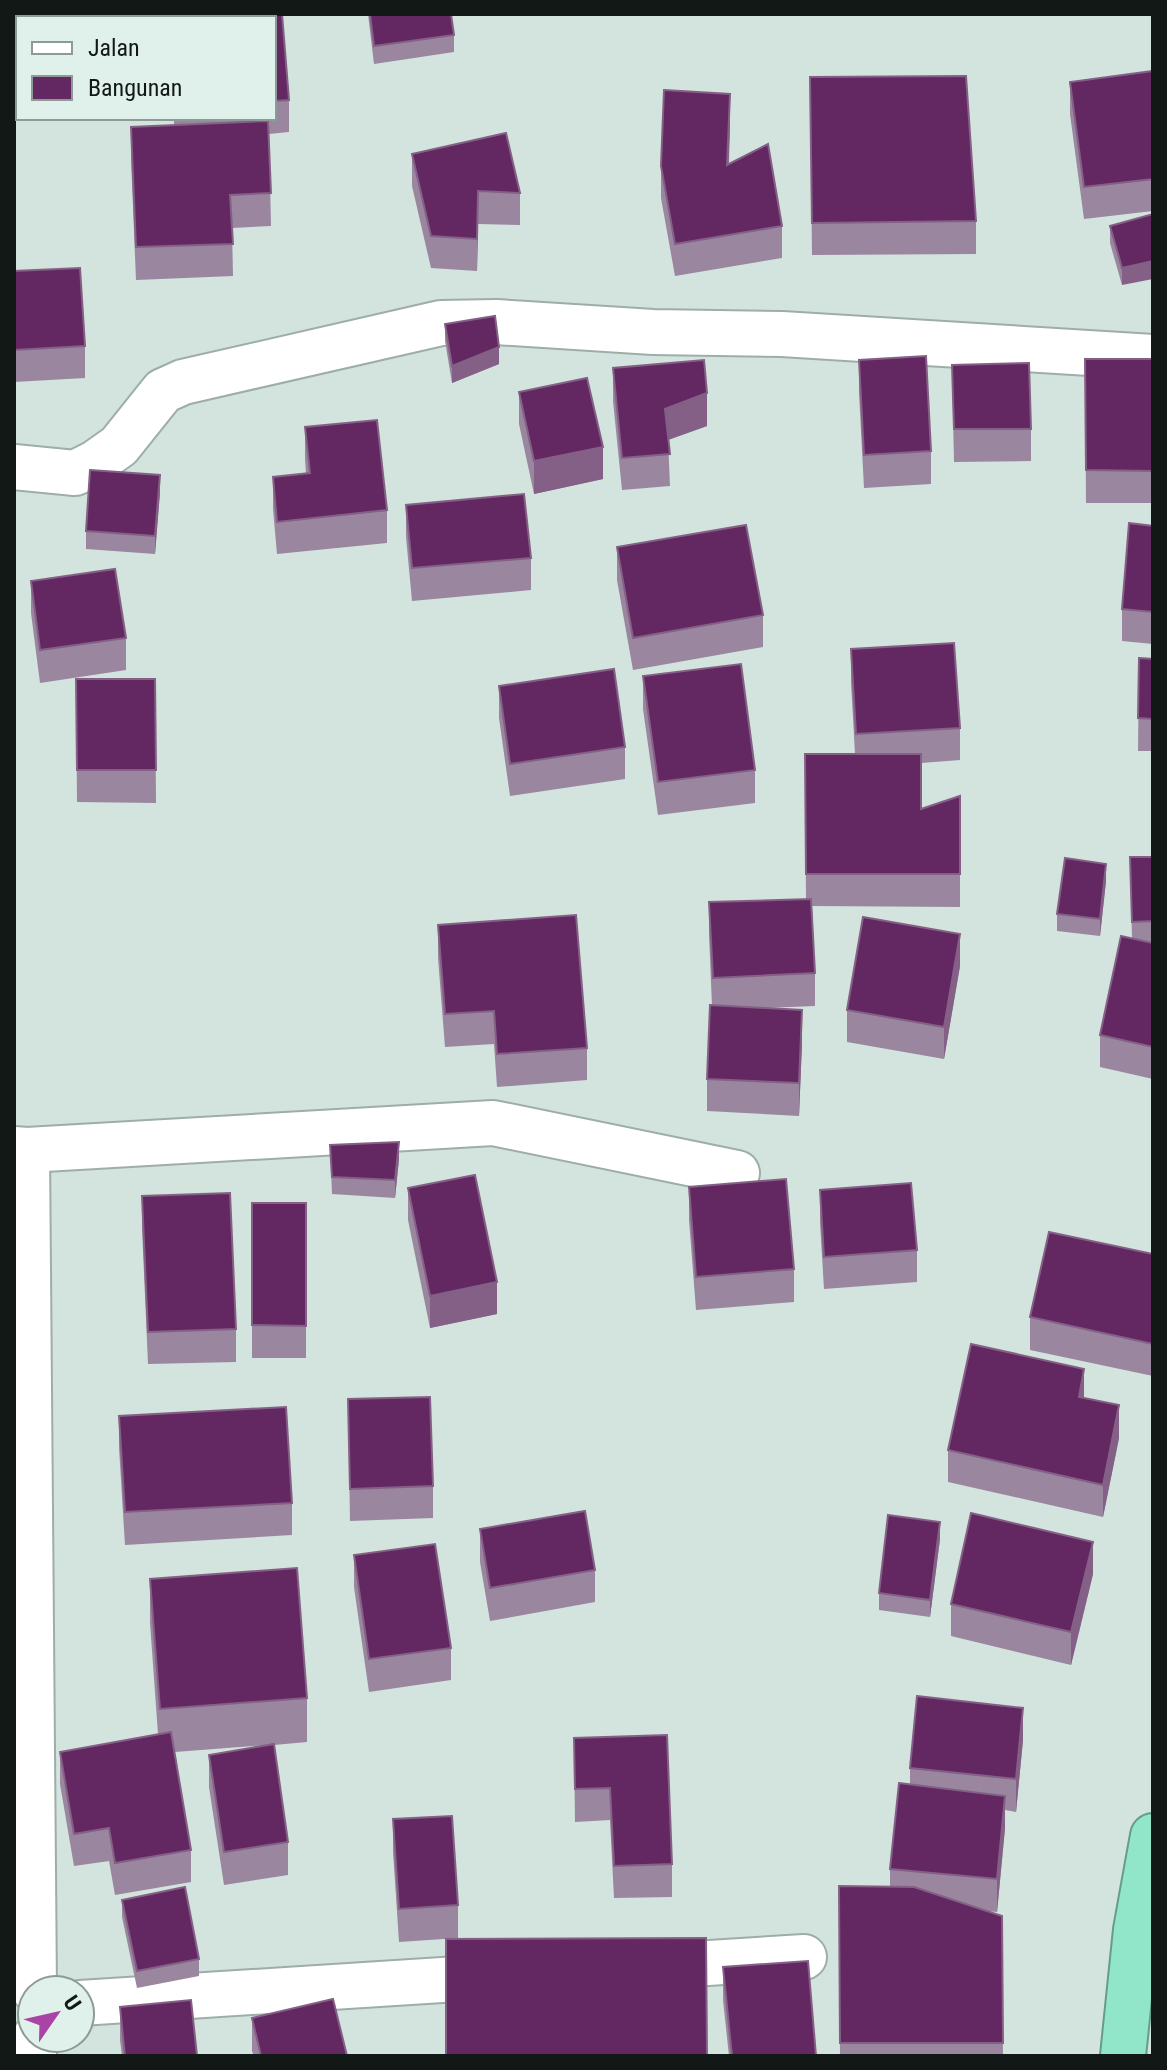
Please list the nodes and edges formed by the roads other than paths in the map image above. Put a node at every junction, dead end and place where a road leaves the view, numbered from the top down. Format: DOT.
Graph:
graph roads {
  1 [pos="1153,357"];
  2 [pos="14,467"];
  3 [pos="21,1149"];
  4 [pos="737,1173"];
  5 [pos="1153,1836"];
  6 [pos="804,1957"];
  7 [pos="599,1970"];
  8 [pos="34,1974"];
  9 [pos="536,1974"];
  10 [pos="96,2002"];
  11 [pos="1123,2056"];
  1 -- 2 [label="street"];
  3 -- 4 [label="street"];
  3 -- 8 [label="street"];
  5 -- 11 [label="highway"];
  6 -- 7 [label="street"];
  9 -- 10 [label="street"];
}
